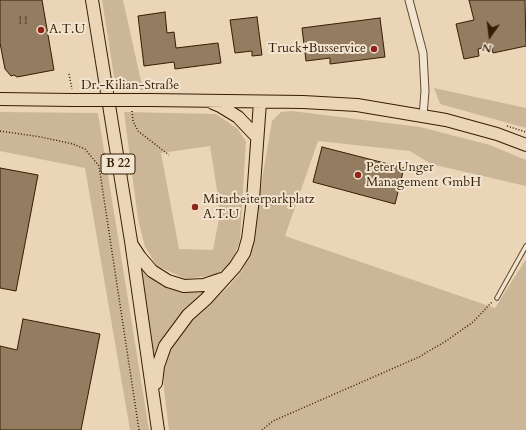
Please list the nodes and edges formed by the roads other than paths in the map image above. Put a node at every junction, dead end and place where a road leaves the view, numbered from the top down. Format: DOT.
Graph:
graph roads {
  1 [pos="92,0"];
  2 [pos="410,0"];
  3 [pos="0,99"];
  4 [pos="208,101"];
  5 [pos="260,102"];
  6 [pos="423,116"];
  7 [pos="257,137"];
  8 [pos="526,145"];
  9 [pos="130,242"];
  10 [pos="526,246"];
  11 [pos="223,279"];
  12 [pos="497,298"];
  13 [pos="154,396"];
  14 [pos="158,430"];
  1 -- 9 [label="main road, B 22"];
  2 -- 6 [label="street"];
  3 -- 4 [label="main road, Dr.-Kilian-Straße, bridge"];
  4 -- 5 [label="main road, Dr.-Kilian-Straße"];
  4 -- 7 [label="main road"];
  5 -- 6 [label="main road, Dr.-Kilian-Straße"];
  5 -- 7 [label="main road"];
  6 -- 8 [label="main road, Dr.-Kilian-Straße"];
  7 -- 11 [label="main road"];
  9 -- 11 [label="main road"];
  9 -- 13 [label="main road, B 22"];
  10 -- 12 [label="lane"];
  11 -- 13 [label="main road"];
  13 -- 14 [label="main road, B 22"];
}
